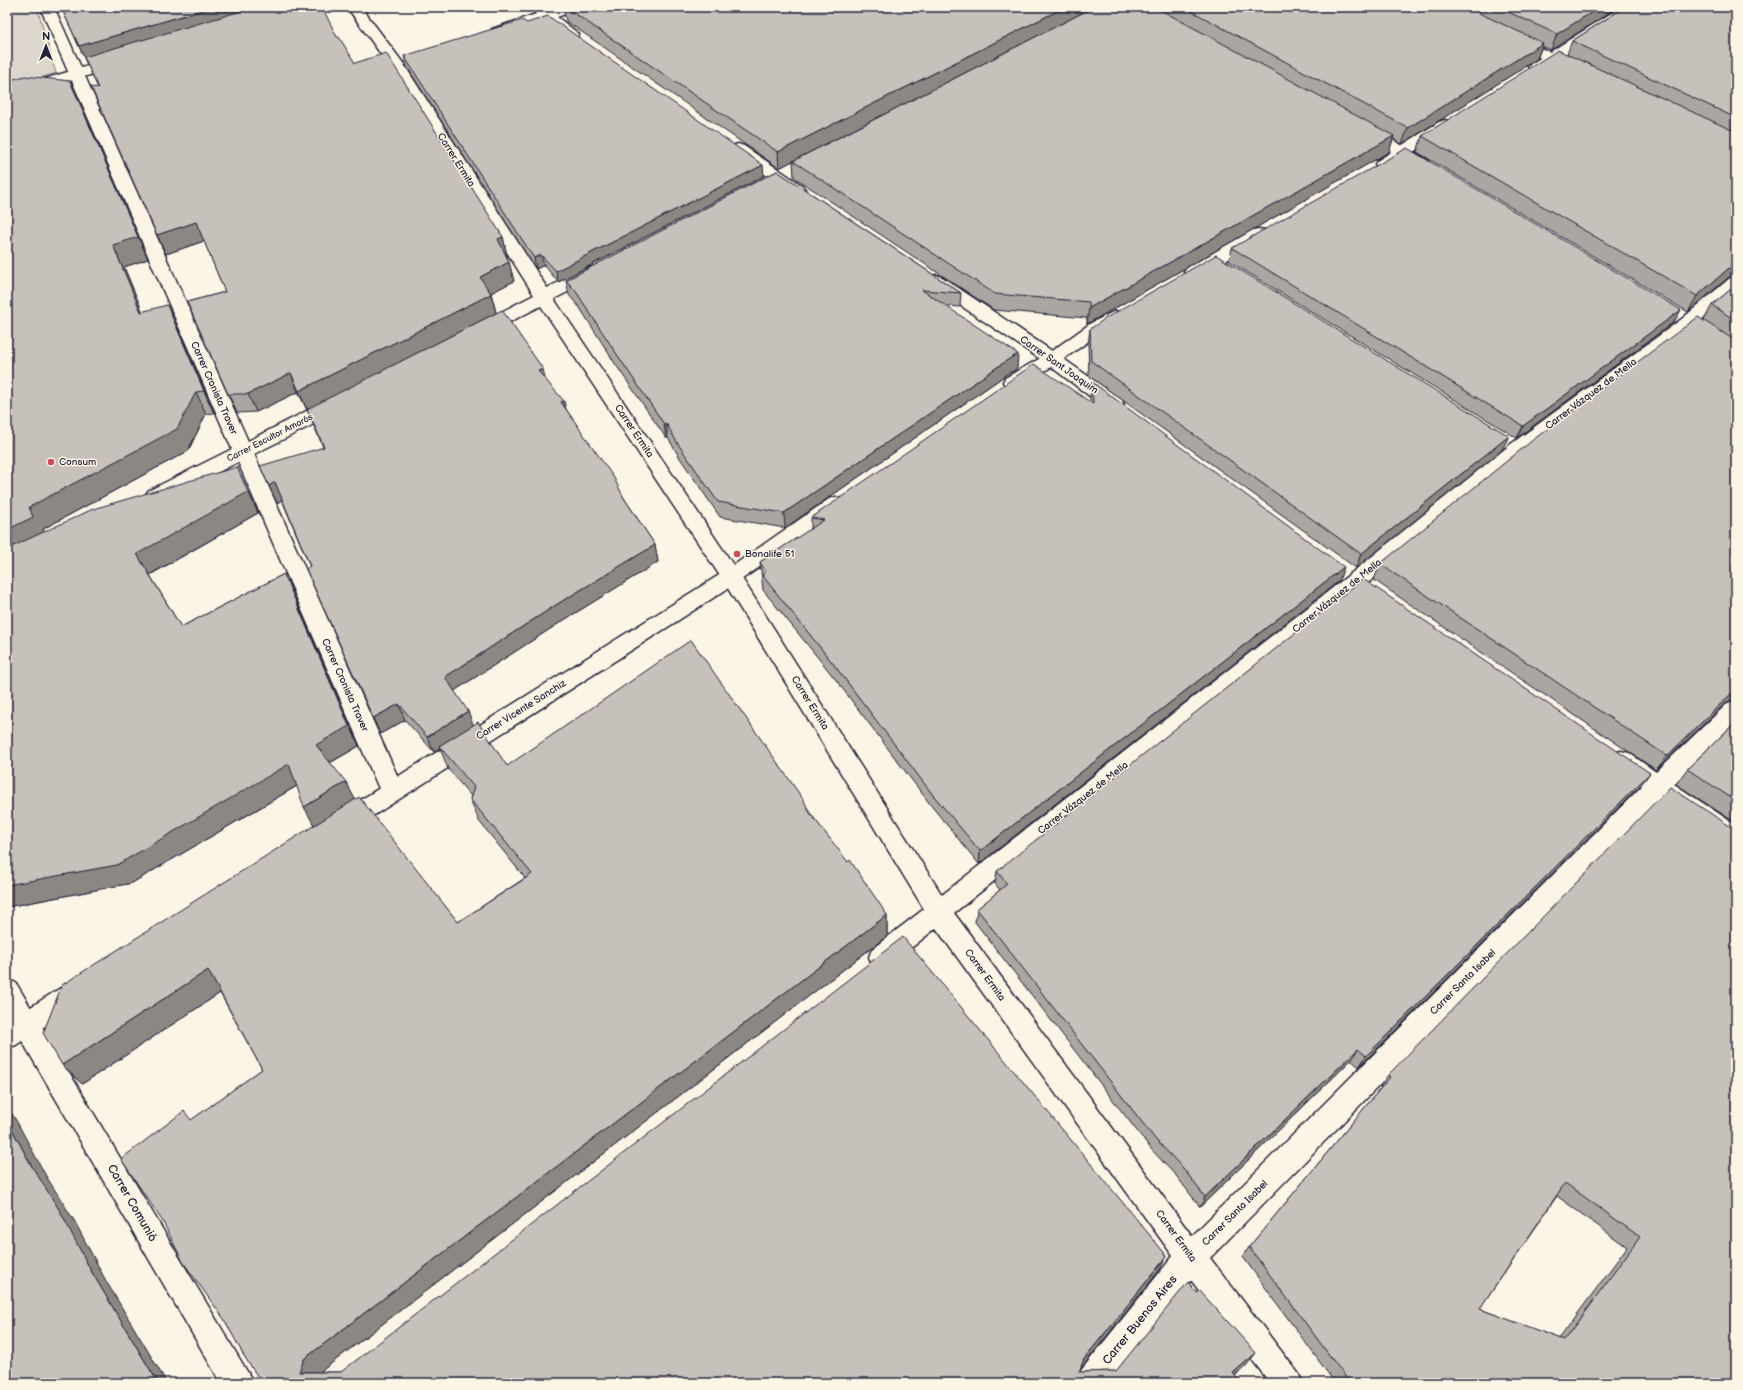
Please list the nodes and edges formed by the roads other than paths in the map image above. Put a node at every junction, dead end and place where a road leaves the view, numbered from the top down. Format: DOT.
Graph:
graph roads {
  1 [pos="47,7"];
  2 [pos="354,7"];
  3 [pos="572,7"];
  4 [pos="1631,7"];
  5 [pos="541,11"];
  6 [pos="1497,32"];
  7 [pos="487,35"];
  8 [pos="584,43"];
  9 [pos="1551,57"];
  10 [pos="130,58"];
  11 [pos="76,74"];
  12 [pos="1524,74"];
  13 [pos="1587,74"];
  14 [pos="7,95"];
  15 [pos="1457,117"];
  16 [pos="1354,125"];
  17 [pos="727,141"];
  18 [pos="1403,152"];
  19 [pos="1370,171"];
  20 [pos="1437,172"];
  21 [pos="811,198"];
  22 [pos="1275,225"];
  23 [pos="606,265"];
  24 [pos="922,272"];
  25 [pos="1179,280"];
  26 [pos="1736,282"];
  27 [pos="544,297"];
  28 [pos="1131,308"];
  29 [pos="1682,318"];
  30 [pos="1708,332"];
  31 [pos="467,337"];
  32 [pos="1052,359"];
  33 [pos="996,393"];
  34 [pos="355,395"];
  35 [pos="1128,414"];
  36 [pos="243,453"];
  37 [pos="848,496"];
  38 [pos="143,502"];
  39 [pos="732,577"];
  40 [pos="1736,710"];
  41 [pos="1605,749"];
  42 [pos="1658,785"];
  43 [pos="392,791"];
  44 [pos="326,833"];
  45 [pos="1736,838"];
  46 [pos="939,912"];
  47 [pos="864,970"];
  48 [pos="99,977"];
  49 [pos="7,992"];
  50 [pos="16,1030"];
  51 [pos="1191,1257"];
  52 [pos="238,1383"];
  53 [pos="1089,1383"];
  54 [pos="1288,1383"];
  1 -- 11 [label="street, Carrer Cronista Traver"];
  2 -- 27 [label="street, Carrer Ermita"];
  3 -- 5 [label="street"];
  4 -- 9 [label="street"];
  5 -- 7 [label="street"];
  5 -- 8 [label="street"];
  6 -- 9 [label="street"];
  9 -- 12 [label="street"];
  9 -- 13 [label="street"];
  10 -- 11 [label="street"];
  11 -- 14 [label="street"];
  11 -- 36 [label="street, Carrer Cronista Traver"];
  15 -- 18 [label="street"];
  16 -- 18 [label="street"];
  17 -- 21 [label="street"];
  18 -- 19 [label="street"];
  18 -- 20 [label="street"];
  22 -- 25 [label="street"];
  23 -- 27 [label="street"];
  24 -- 32 [label="street, Carrer Sant Joaquim"];
  26 -- 29 [label="street, Carrer Vázquez de Mella"];
  27 -- 31 [label="street"];
  27 -- 39 [label="street, Carrer Ermita"];
  28 -- 32 [label="street"];
  29 -- 30 [label="street"];
  29 -- 46 [label="street, Carrer Vázquez de Mella"];
  32 -- 33 [label="street"];
  32 -- 35 [label="street, Carrer Sant Joaquim"];
  34 -- 36 [label="street, Carrer Escultor Amorós"];
  36 -- 38 [label="street, Carrer Escultor Amorós"];
  36 -- 43 [label="street, Carrer Cronista Traver"];
  37 -- 39 [label="street, Carrer Vicente Sanchiz"];
  39 -- 43 [label="street, Carrer Vicente Sanchiz"];
  39 -- 46 [label="street, Carrer Ermita"];
  40 -- 42 [label="street, Carrer Santa Isabel"];
  41 -- 42 [label="street"];
  42 -- 45 [label="street"];
  42 -- 51 [label="street, Carrer Santa Isabel"];
  43 -- 44 [label="street, Carrer Vicente Sanchiz"];
  46 -- 47 [label="street, Carrer Vázquez de Mella"];
  46 -- 51 [label="street, Carrer Ermita"];
  48 -- 50 [label="street"];
  49 -- 50 [label="street, Carrer Comunió"];
  50 -- 52 [label="street, Carrer Comunió"];
  51 -- 53 [label="street, Carrer Buenos Aires"];
  51 -- 54 [label="street, Carrer Ermita"];
}
